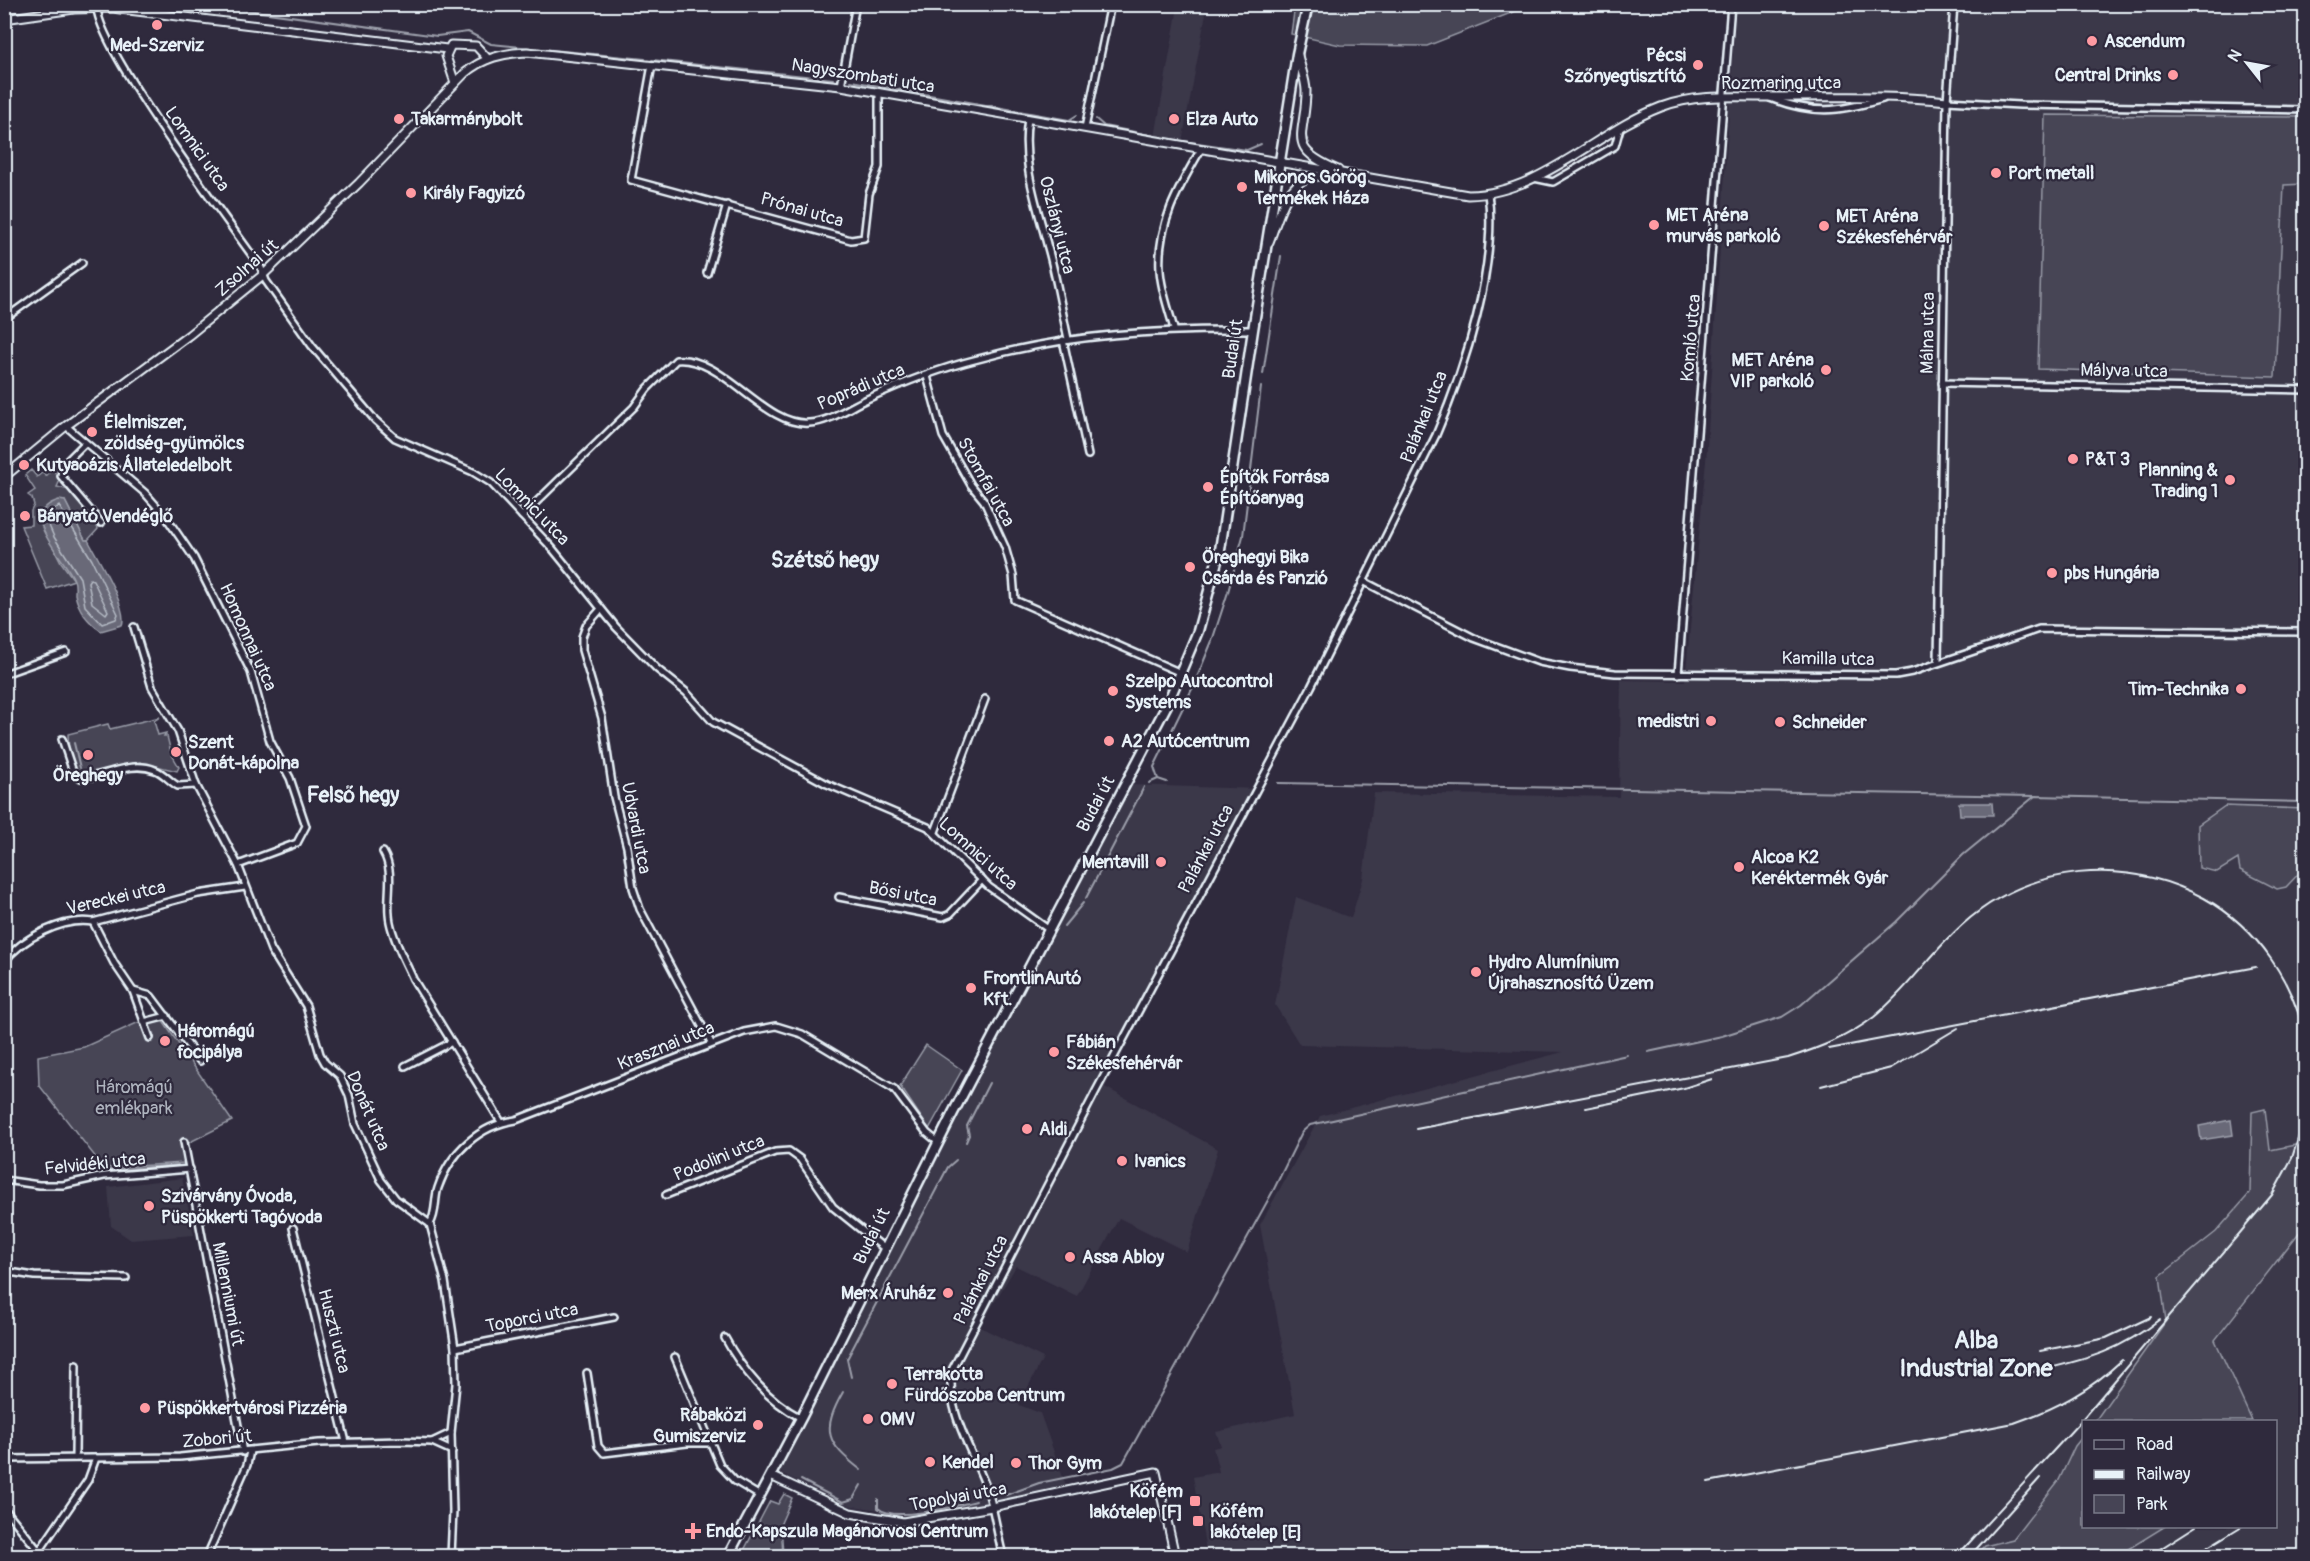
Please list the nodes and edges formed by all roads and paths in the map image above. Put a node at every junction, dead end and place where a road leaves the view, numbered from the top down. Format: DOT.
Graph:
graph roads {
  1 [pos="856,4"];
  2 [pos="1111,4"];
  3 [pos="1308,4"];
  4 [pos="1731,4"];
  5 [pos="1954,4"];
  6 [pos="97,7"];
  7 [pos="143,8"];
  8 [pos="4,20"];
  9 [pos="447,49"];
  10 [pos="1297,54"];
  11 [pos="488,59"];
  12 [pos="652,65"];
  13 [pos="455,83"];
  14 [pos="841,86"];
  15 [pos="879,92"];
  16 [pos="1725,98"];
  17 [pos="1769,98"];
  18 [pos="1888,98"];
  19 [pos="1947,100"];
  20 [pos="2306,110"];
  21 [pos="1029,118"];
  22 [pos="1085,128"];
  23 [pos="1620,128"];
  24 [pos="1201,149"];
  25 [pos="1280,163"];
  26 [pos="1351,175"];
  27 [pos="1532,177"];
  28 [pos="1488,194"];
  29 [pos="728,205"];
  30 [pos="1266,250"];
  31 [pos="82,263"];
  32 [pos="707,273"];
  33 [pos="264,274"];
  34 [pos="4,319"];
  35 [pos="1174,329"];
  36 [pos="1253,330"];
  37 [pos="1065,339"];
  38 [pos="927,376"];
  39 [pos="1942,383"];
  40 [pos="2306,390"];
  41 [pos="66,426"];
  42 [pos="86,443"];
  43 [pos="1088,455"];
  44 [pos="4,477"];
  45 [pos="522,516"];
  46 [pos="101,523"];
  47 [pos="1362,581"];
  48 [pos="601,609"];
  49 [pos="134,627"];
  50 [pos="2306,632"];
  51 [pos="66,652"];
  52 [pos="1938,662"];
  53 [pos="1181,673"];
  54 [pos="4,674"];
  55 [pos="1678,674"];
  56 [pos="984,699"];
  57 [pos="62,740"];
  58 [pos="196,785"];
  59 [pos="935,832"];
  60 [pos="382,852"];
  61 [pos="238,865"];
  62 [pos="982,880"];
  63 [pos="245,887"];
  64 [pos="839,897"];
  65 [pos="93,922"];
  66 [pos="1048,929"];
  67 [pos="4,962"];
  68 [pos="133,991"];
  69 [pos="167,1016"];
  70 [pos="144,1022"];
  71 [pos="150,1038"];
  72 [pos="452,1042"];
  73 [pos="711,1043"];
  74 [pos="200,1061"];
  75 [pos="405,1066"];
  76 [pos="501,1122"];
  77 [pos="184,1142"];
  78 [pos="938,1142"];
  79 [pos="189,1170"];
  80 [pos="4,1180"];
  81 [pos="666,1195"];
  82 [pos="430,1224"];
  83 [pos="293,1228"];
  84 [pos="885,1248"];
  85 [pos="4,1271"];
  86 [pos="126,1278"];
  87 [pos="614,1317"];
  88 [pos="725,1338"];
  89 [pos="455,1348"];
  90 [pos="675,1358"];
  91 [pos="76,1365"];
  92 [pos="587,1374"];
  93 [pos="801,1418"];
  94 [pos="451,1433"];
  95 [pos="346,1442"];
  96 [pos="432,1442"];
  97 [pos="708,1443"];
  98 [pos="452,1451"];
  99 [pos="246,1452"];
  100 [pos="75,1458"];
  101 [pos="96,1458"];
  102 [pos="4,1459"];
  103 [pos="771,1476"];
  104 [pos="760,1496"];
  105 [pos="992,1507"];
  106 [pos="4,1508"];
  107 [pos="37,1553"];
  108 [pos="207,1557"];
  109 [pos="451,1557"];
  110 [pos="728,1557"];
  111 [pos="1004,1557"];
  112 [pos="1175,1557"];
  1 -- 14 [label="street"];
  2 -- 22 [label="street"];
  3 -- 10 [label="main road, Budai út"];
  4 -- 16 [label="street, Komló utca"];
  5 -- 19 [label="street, Málna utca"];
  6 -- 7 [label="street"];
  6 -- 8 [label="street"];
  6 -- 33 [label="street, Lomnici utca"];
  7 -- 9 [label="street"];
  9 -- 11 [label="street"];
  9 -- 13 [label="street"];
  10 -- 25 [label="main road, Budai út"];
  10 -- 26 [label="street"];
  11 -- 12 [label="street, Nagyszombati utca"];
  11 -- 13 [label="street, Zsolnai út"];
  12 -- 14 [label="street, Nagyszombati utca"];
  12 -- 29 [label="street, Prónai utca"];
  13 -- 33 [label="street, Zsolnai út"];
  14 -- 15 [label="street, Nagyszombati utca"];
  15 -- 21 [label="street, Nagyszombati utca"];
  15 -- 29 [label="street, Prónai utca"];
  16 -- 17 [label="street, Rozmaring utca"];
  16 -- 23 [label="street, Rozmaring utca"];
  16 -- 55 [label="street, Komló utca"];
  17 -- 18 [label="street, Rozmaring utca"];
  17 -- 18 [label="street"];
  18 -- 19 [label="street, Rozmaring utca"];
  19 -- 20 [label="street, Rozmaring utca"];
  19 -- 39 [label="street, Málna utca"];
  21 -- 22 [label="street, Nagyszombati utca"];
  21 -- 37 [label="street, Oszlányi utca"];
  22 -- 24 [label="street, Nagyszombati utca"];
  23 -- 27 [label="street, Rozmaring utca"];
  23 -- 27 [label="street"];
  24 -- 25 [label="street, Nagyszombati utca"];
  24 -- 35 [label="street"];
  25 -- 26 [label="street, Rozmaring utca"];
  25 -- 30 [label="main road, Budai út"];
  26 -- 28 [label="street, Rozmaring utca"];
  26 -- 30 [label="street"];
  27 -- 28 [label="street, Rozmaring utca"];
  28 -- 47 [label="street, Palánkai utca"];
  29 -- 32 [label="street"];
  30 -- 36 [label="main road, Budai út"];
  31 -- 34 [label="street"];
  33 -- 41 [label="street, Zsolnai út"];
  33 -- 45 [label="street, Lomnici utca"];
  35 -- 36 [label="street, Poprádi utca"];
  35 -- 37 [label="street, Poprádi utca"];
  36 -- 53 [label="main road, Budai út"];
  37 -- 38 [label="street, Poprádi utca"];
  37 -- 43 [label="street, Oszlányi utca"];
  38 -- 45 [label="street, Poprádi utca"];
  38 -- 53 [label="street, Stomfai utca"];
  39 -- 40 [label="street, Mályva utca"];
  39 -- 52 [label="street, Málna utca"];
  41 -- 42 [label="street, Homonnai utca"];
  41 -- 44 [label="street, Zsolnai út"];
  42 -- 46 [label="street"];
  42 -- 61 [label="street, Homonnai utca"];
  45 -- 48 [label="street, Lomnici utca"];
  47 -- 55 [label="street, Kamilla utca"];
  47 -- 105 [label="street, Palánkai utca"];
  48 -- 59 [label="street, Lomnici utca"];
  48 -- 73 [label="street, Udvardi utca"];
  49 -- 58 [label="street, Donát utca"];
  50 -- 52 [label="street, Kamilla utca"];
  51 -- 54 [label="street"];
  52 -- 55 [label="street, Kamilla utca"];
  53 -- 66 [label="main road, Budai út"];
  56 -- 59 [label="street"];
  57 -- 58 [label="street"];
  58 -- 61 [label="street, Donát utca"];
  59 -- 62 [label="street, Lomnici utca"];
  60 -- 72 [label="street"];
  61 -- 63 [label="street, Donát utca"];
  62 -- 64 [label="street, Bősi utca"];
  62 -- 66 [label="street, Lomnici utca"];
  63 -- 65 [label="street, Vereckei utca"];
  63 -- 82 [label="street, Donát utca"];
  65 -- 67 [label="street, Vereckei utca"];
  65 -- 68 [label="street"];
  66 -- 78 [label="main road, Budai út"];
  68 -- 69 [label="street"];
  68 -- 70 [label="street"];
  69 -- 70 [label="street"];
  69 -- 74 [label="street"];
  70 -- 71 [label="street"];
  72 -- 75 [label="street"];
  72 -- 76 [label="street"];
  73 -- 76 [label="street, Krasznai utca"];
  73 -- 78 [label="street, Krasznai utca"];
  76 -- 82 [label="street, Krasznai utca"];
  77 -- 79 [label="street, Millenniumi út"];
  78 -- 84 [label="main road, Budai út"];
  79 -- 80 [label="street, Felvidéki utca"];
  79 -- 99 [label="street, Millenniumi út"];
  81 -- 84 [label="street, Podolini utca"];
  82 -- 89 [label="street"];
  83 -- 95 [label="street, Huszti utca"];
  84 -- 93 [label="main road, Budai út"];
  85 -- 86 [label="street"];
  87 -- 89 [label="street, Toporci utca"];
  88 -- 93 [label="street"];
  89 -- 94 [label="street"];
  90 -- 97 [label="street"];
  91 -- 100 [label="street"];
  92 -- 97 [label="street"];
  93 -- 103 [label="main road, Budai út"];
  94 -- 96 [label="street, Zobori út"];
  94 -- 98 [label="street"];
  95 -- 96 [label="street, Zobori út"];
  95 -- 99 [label="street, Zobori út"];
  96 -- 98 [label="street, Zobori út"];
  97 -- 104 [label="street"];
  98 -- 109 [label="street"];
  99 -- 101 [label="street, Zobori út"];
  99 -- 108 [label="street"];
  100 -- 101 [label="street, Zobori út"];
  100 -- 102 [label="street, Zobori út"];
  101 -- 107 [label="street"];
  103 -- 104 [label="main road, Budai út"];
  103 -- 105 [label="street, Topolyai utca"];
  104 -- 110 [label="main road, Budai út"];
  105 -- 111 [label="street, Palánkai utca"];
  105 -- 112 [label="street, Topolyai utca"];
  106 -- 107 [label="street"];
}
